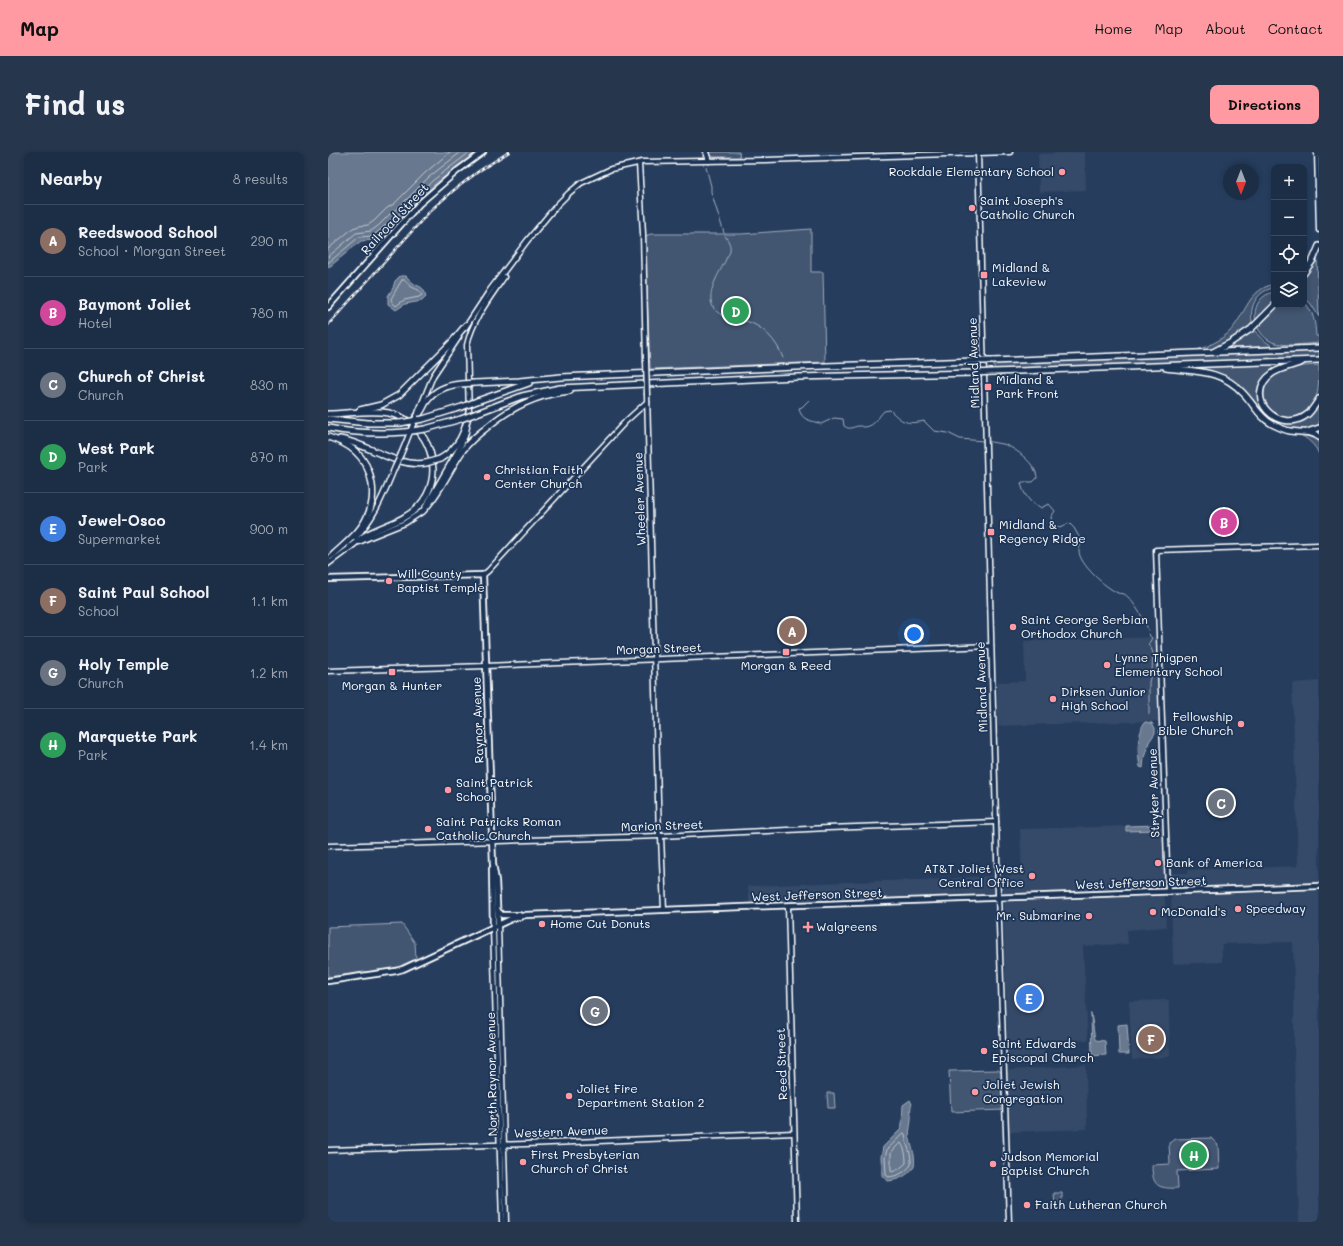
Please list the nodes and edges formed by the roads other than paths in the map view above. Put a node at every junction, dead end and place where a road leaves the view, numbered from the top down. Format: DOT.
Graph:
graph roads {
  1 [pos="483,152"];
  2 [pos="706,152"];
  3 [pos="1010,152"];
  4 [pos="1317,152"];
  5 [pos="978,153"];
  6 [pos="709,161"];
  7 [pos="639,162"];
  8 [pos="1319,230"];
  9 [pos="1319,246"];
  10 [pos="516,256"];
  11 [pos="1305,272"];
  12 [pos="328,307"];
  13 [pos="1273,308"];
  14 [pos="466,325"];
  15 [pos="1319,348"];
  16 [pos="1212,352"];
  17 [pos="1306,360"];
  18 [pos="1319,360"];
  19 [pos="1153,366"];
  20 [pos="538,380"];
  21 [pos="612,387"];
  22 [pos="1319,399"];
  23 [pos="647,402"];
  24 [pos="469,412"];
  25 [pos="328,414"];
  26 [pos="338,414"];
  27 [pos="416,417"];
  28 [pos="328,419"];
  29 [pos="328,428"];
  30 [pos="1319,428"];
  31 [pos="1306,432"];
  32 [pos="1319,437"];
  33 [pos="331,438"];
  34 [pos="422,511"];
  35 [pos="1319,545"];
  36 [pos="350,547"];
  37 [pos="333,555"];
  38 [pos="328,559"];
  39 [pos="328,564"];
  40 [pos="483,575"];
  41 [pos="328,579"];
  42 [pos="992,646"];
  43 [pos="654,660"];
  44 [pos="486,666"];
  45 [pos="328,671"];
  46 [pos="996,822"];
  47 [pos="660,836"];
  48 [pos="492,841"];
  49 [pos="328,846"];
  50 [pos="493,864"];
  51 [pos="1319,886"];
  52 [pos="1168,892"];
  53 [pos="998,898"];
  54 [pos="788,906"];
  55 [pos="498,909"];
  56 [pos="664,910"];
  57 [pos="526,915"];
  58 [pos="496,926"];
  59 [pos="328,981"];
  60 [pos="794,1133"];
  61 [pos="502,1145"];
  62 [pos="328,1150"];
  63 [pos="502,1222"];
  64 [pos="506,1222"];
  65 [pos="797,1222"];
  66 [pos="1009,1222"];
  1 -- 12 [label="main road, Railroad Street"];
  2 -- 6 [label="street"];
  3 -- 5 [label="street"];
  4 -- 8 [label="street"];
  5 -- 6 [label="street"];
  5 -- 42 [label="street, Midland Avenue"];
  6 -- 7 [label="street"];
  7 -- 10 [label="street"];
  7 -- 23 [label="street, Wheeler Avenue, bridge"];
  9 -- 11 [label="highway"];
  10 -- 14 [label="street"];
  10 -- 24 [label="street"];
  13 -- 16 [label="highway"];
  14 -- 26 [label="highway"];
  14 -- 27 [label="street"];
  15 -- 16 [label="highway"];
  16 -- 20 [label="highway, bridge"];
  17 -- 18 [label="highway"];
  17 -- 19 [label="highway"];
  17 -- 22 [label="highway"];
  19 -- 21 [label="highway, bridge"];
  19 -- 31 [label="highway"];
  20 -- 27 [label="highway, bridge"];
  20 -- 28 [label="highway, bridge"];
  21 -- 29 [label="highway, bridge"];
  21 -- 34 [label="highway"];
  23 -- 40 [label="street"];
  23 -- 43 [label="street, Wheeler Avenue"];
  24 -- 33 [label="highway, bridge"];
  24 -- 34 [label="street"];
  25 -- 26 [label="highway"];
  26 -- 36 [label="highway"];
  27 -- 37 [label="street, bridge"];
  30 -- 31 [label="highway"];
  31 -- 32 [label="highway"];
  33 -- 37 [label="highway"];
  34 -- 36 [label="street"];
  35 -- 52 [label="street, Stryker Avenue"];
  36 -- 39 [label="street"];
  37 -- 38 [label="street"];
  40 -- 41 [label="main road"];
  40 -- 44 [label="main road, Raynor Avenue"];
  42 -- 43 [label="street, Morgan Street"];
  42 -- 46 [label="street, Midland Avenue"];
  43 -- 44 [label="street, Morgan Street"];
  43 -- 47 [label="street, Wheeler Avenue"];
  44 -- 45 [label="street, Morgan Street"];
  44 -- 48 [label="main road, Raynor Avenue"];
  46 -- 47 [label="street, Marion Street"];
  46 -- 53 [label="street, Midland Avenue"];
  47 -- 48 [label="street, Marion Street"];
  47 -- 56 [label="street, Wheeler Avenue"];
  48 -- 49 [label="street, Marion Street"];
  48 -- 50 [label="main road, Raynor Avenue"];
  50 -- 55 [label="main road, Raynor Avenue"];
  50 -- 58 [label="main road, Raynor Avenue"];
  51 -- 52 [label="main road, West Jefferson Street"];
  52 -- 53 [label="main road, West Jefferson Street"];
  53 -- 54 [label="main road, West Jefferson Street"];
  53 -- 66 [label="street, Midland Avenue"];
  54 -- 56 [label="main road, West Jefferson Street"];
  54 -- 60 [label="street, Reed Street"];
  55 -- 57 [label="main road"];
  55 -- 58 [label="main road, Raynor Avenue"];
  56 -- 57 [label="main road, West Jefferson Street"];
  57 -- 58 [label="main road, West Jefferson Street"];
  58 -- 59 [label="main road, West Jefferson Street"];
  58 -- 61 [label="street, North Raynor Avenue"];
  60 -- 61 [label="street, Western Avenue"];
  60 -- 65 [label="street, Reed Street"];
  61 -- 62 [label="street, Western Avenue"];
  61 -- 63 [label="street, North Raynor Avenue"];
  61 -- 64 [label="street, North Raynor Avenue"];
}
